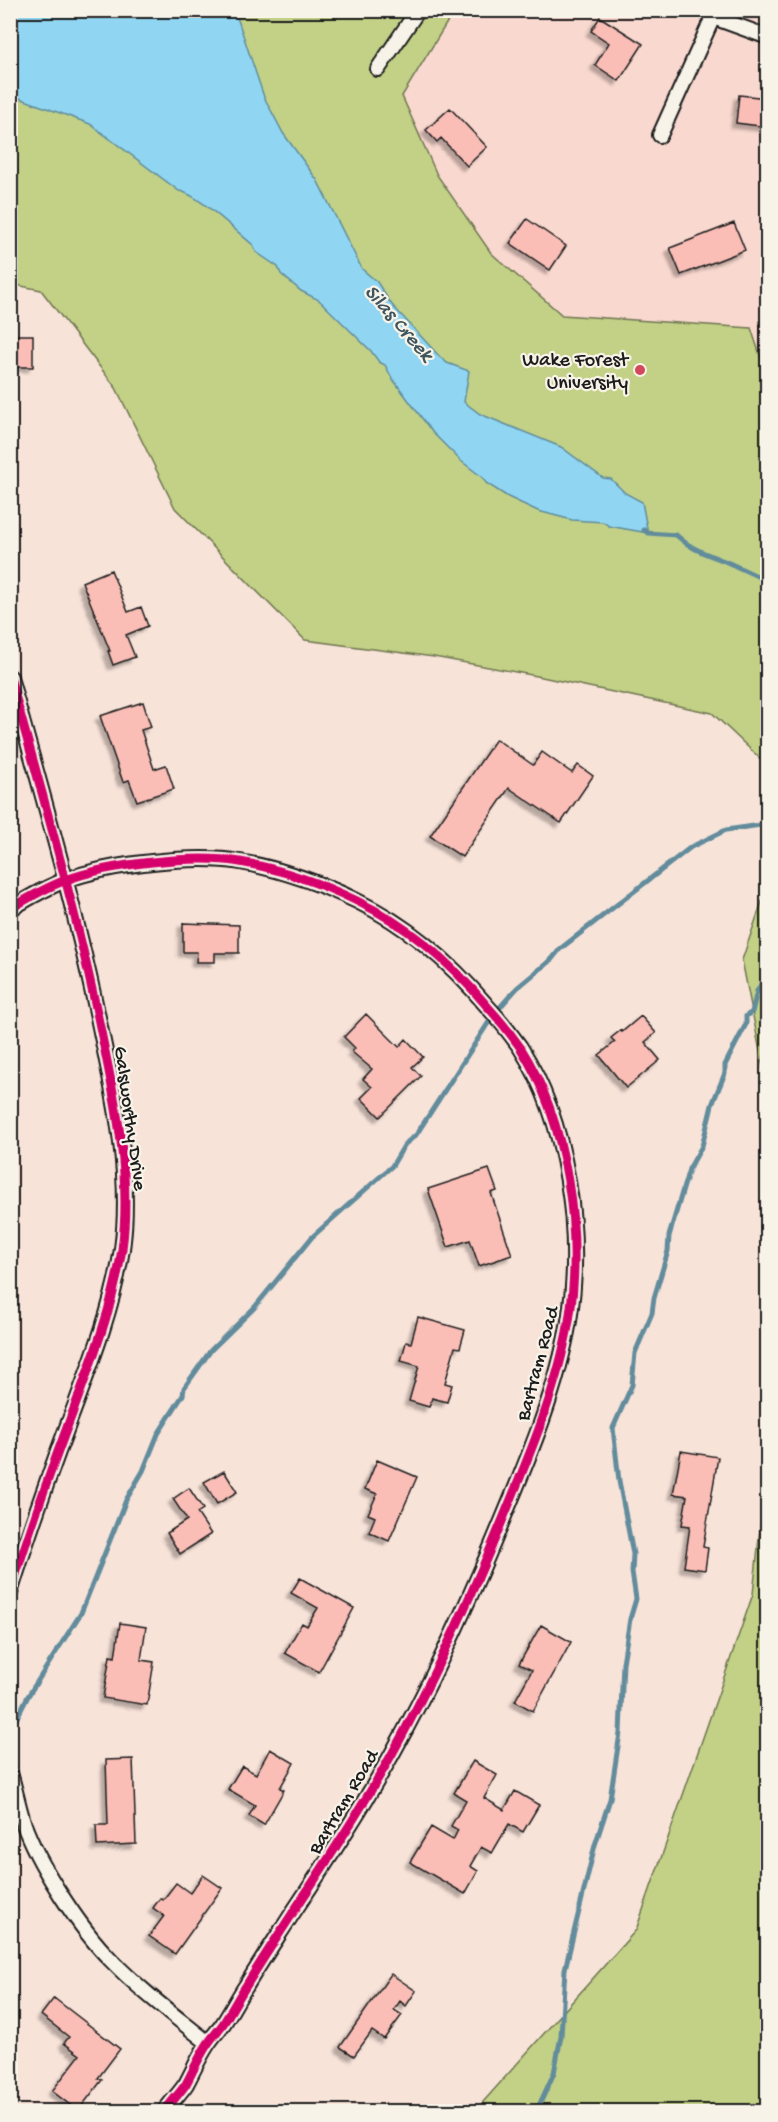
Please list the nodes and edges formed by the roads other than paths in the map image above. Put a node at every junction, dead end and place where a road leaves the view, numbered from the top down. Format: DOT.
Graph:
graph roads {
  1 [pos="418,10"];
  2 [pos="708,14"];
  3 [pos="768,37"];
  4 [pos="378,69"];
  5 [pos="660,135"];
  6 [pos="10,677"];
  7 [pos="66,880"];
  8 [pos="10,909"];
  9 [pos="10,1593"];
  10 [pos="10,1773"];
  11 [pos="208,2043"];
  12 [pos="164,2112"];
  1 -- 4 [label="street"];
  2 -- 3 [label="street"];
  2 -- 5 [label="street"];
  6 -- 7 [label="street, Galsworthy Drive"];
  7 -- 8 [label="street, Bartram Road"];
  7 -- 9 [label="street, Galsworthy Drive"];
  7 -- 11 [label="street, Bartram Road"];
  10 -- 11 [label="street"];
  11 -- 12 [label="street, Bartram Road"];
}
